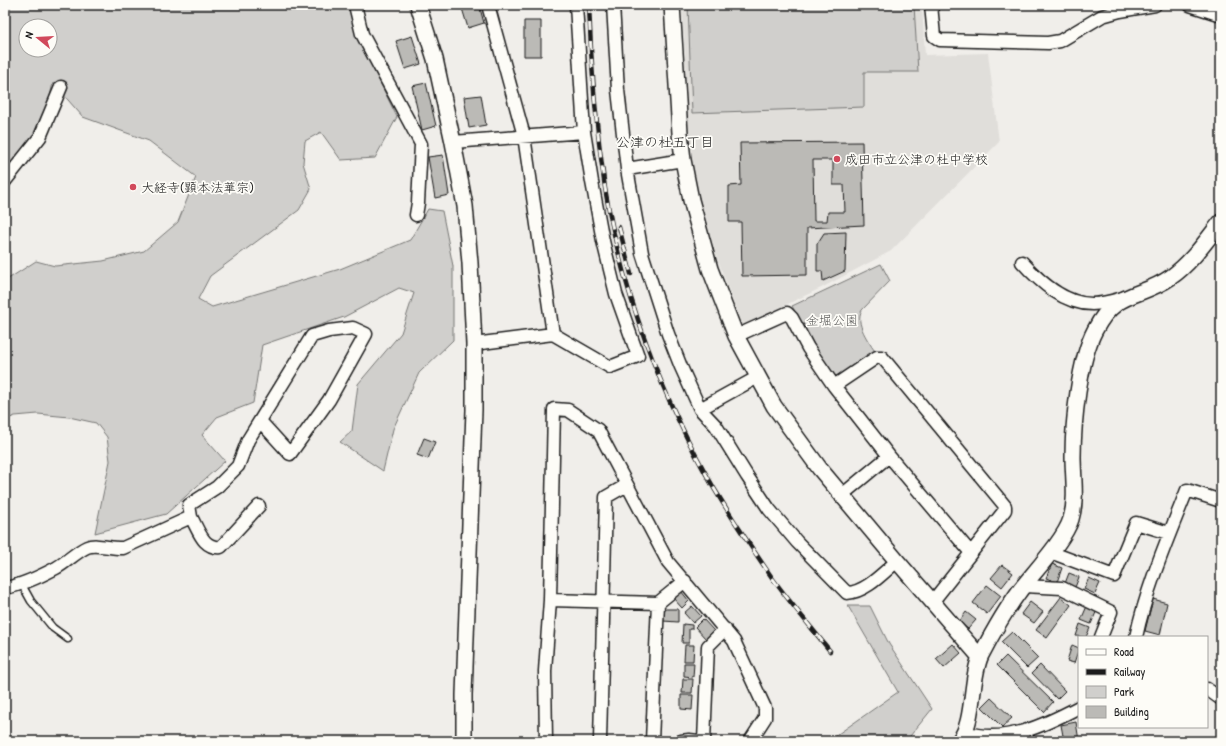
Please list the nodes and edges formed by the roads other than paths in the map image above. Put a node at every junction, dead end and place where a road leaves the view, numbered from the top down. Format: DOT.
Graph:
graph roads {
  1 [pos="355,5"];
  2 [pos="418,5"];
  3 [pos="488,5"];
  4 [pos="576,5"];
  5 [pos="613,5"];
  6 [pos="672,5"];
  7 [pos="931,5"];
  8 [pos="1155,5"];
  9 [pos="1190,5"];
  10 [pos="1221,14"];
  11 [pos="61,87"];
  12 [pos="584,132"];
  13 [pos="524,136"];
  14 [pos="453,142"];
  15 [pos="683,160"];
  16 [pos="627,169"];
  17 [pos="5,181"];
  18 [pos="416,215"];
  19 [pos="1221,222"];
  20 [pos="1022,262"];
  21 [pos="1126,298"];
  22 [pos="553,334"];
  23 [pos="736,336"];
  24 [pos="474,344"];
  25 [pos="758,377"];
  26 [pos="834,386"];
  27 [pos="700,408"];
  28 [pos="260,421"];
  29 [pos="889,456"];
  30 [pos="627,485"];
  31 [pos="842,495"];
  32 [pos="1221,501"];
  33 [pos="259,506"];
  34 [pos="191,517"];
  35 [pos="1169,533"];
  36 [pos="1050,552"];
  37 [pos="971,553"];
  38 [pos="897,561"];
  39 [pos="685,581"];
  40 [pos="21,583"];
  41 [pos="1024,586"];
  42 [pos="5,588"];
  43 [pos="550,600"];
  44 [pos="603,601"];
  45 [pos="933,601"];
  46 [pos="658,603"];
  47 [pos="725,629"];
  48 [pos="1100,636"];
  49 [pos="1136,636"];
  50 [pos="68,639"];
  51 [pos="980,657"];
  52 [pos="1208,689"];
  53 [pos="1221,699"];
  54 [pos="1078,708"];
  55 [pos="962,737"];
  56 [pos="464,741"];
  57 [pos="546,741"];
  58 [pos="600,741"];
  59 [pos="652,741"];
  60 [pos="680,741"];
  61 [pos="698,741"];
  62 [pos="704,741"];
  63 [pos="750,741"];
  1 -- 18 [label="street"];
  2 -- 14 [label="street"];
  3 -- 13 [label="street"];
  4 -- 12 [label="street"];
  5 -- 16 [label="street"];
  6 -- 15 [label="street"];
  7 -- 8 [label="street"];
  9 -- 10 [label="street"];
  11 -- 17 [label="street"];
  12 -- 13 [label="street"];
  12 -- 22 [label="street"];
  13 -- 14 [label="street"];
  13 -- 22 [label="street"];
  14 -- 24 [label="street"];
  15 -- 16 [label="street"];
  15 -- 23 [label="street"];
  16 -- 27 [label="street"];
  19 -- 21 [label="street"];
  20 -- 21 [label="street"];
  21 -- 36 [label="street"];
  22 -- 24 [label="street"];
  23 -- 25 [label="street"];
  23 -- 26 [label="street"];
  24 -- 56 [label="street"];
  25 -- 27 [label="street"];
  25 -- 31 [label="street"];
  26 -- 29 [label="street"];
  26 -- 37 [label="street"];
  27 -- 38 [label="street"];
  28 -- 28 [label="street"];
  28 -- 34 [label="street"];
  29 -- 31 [label="street"];
  29 -- 37 [label="street"];
  30 -- 39 [label="street"];
  30 -- 43 [label="street"];
  30 -- 44 [label="street"];
  31 -- 38 [label="street"];
  32 -- 35 [label="street"];
  33 -- 34 [label="street"];
  34 -- 40 [label="street"];
  35 -- 36 [label="street"];
  35 -- 49 [label="street"];
  36 -- 41 [label="street"];
  37 -- 45 [label="street"];
  38 -- 45 [label="street"];
  39 -- 46 [label="street"];
  39 -- 47 [label="street"];
  40 -- 42 [label="street"];
  40 -- 50 [label="lane"];
  41 -- 48 [label="street"];
  41 -- 51 [label="street"];
  43 -- 44 [label="street"];
  43 -- 57 [label="street"];
  44 -- 46 [label="street"];
  44 -- 58 [label="street"];
  45 -- 51 [label="street"];
  46 -- 59 [label="street"];
  47 -- 62 [label="street"];
  47 -- 63 [label="street"];
  51 -- 55 [label="street"];
  52 -- 53 [label="street"];
  54 -- 55 [label="street"];
  60 -- 61 [label="street"];
}
